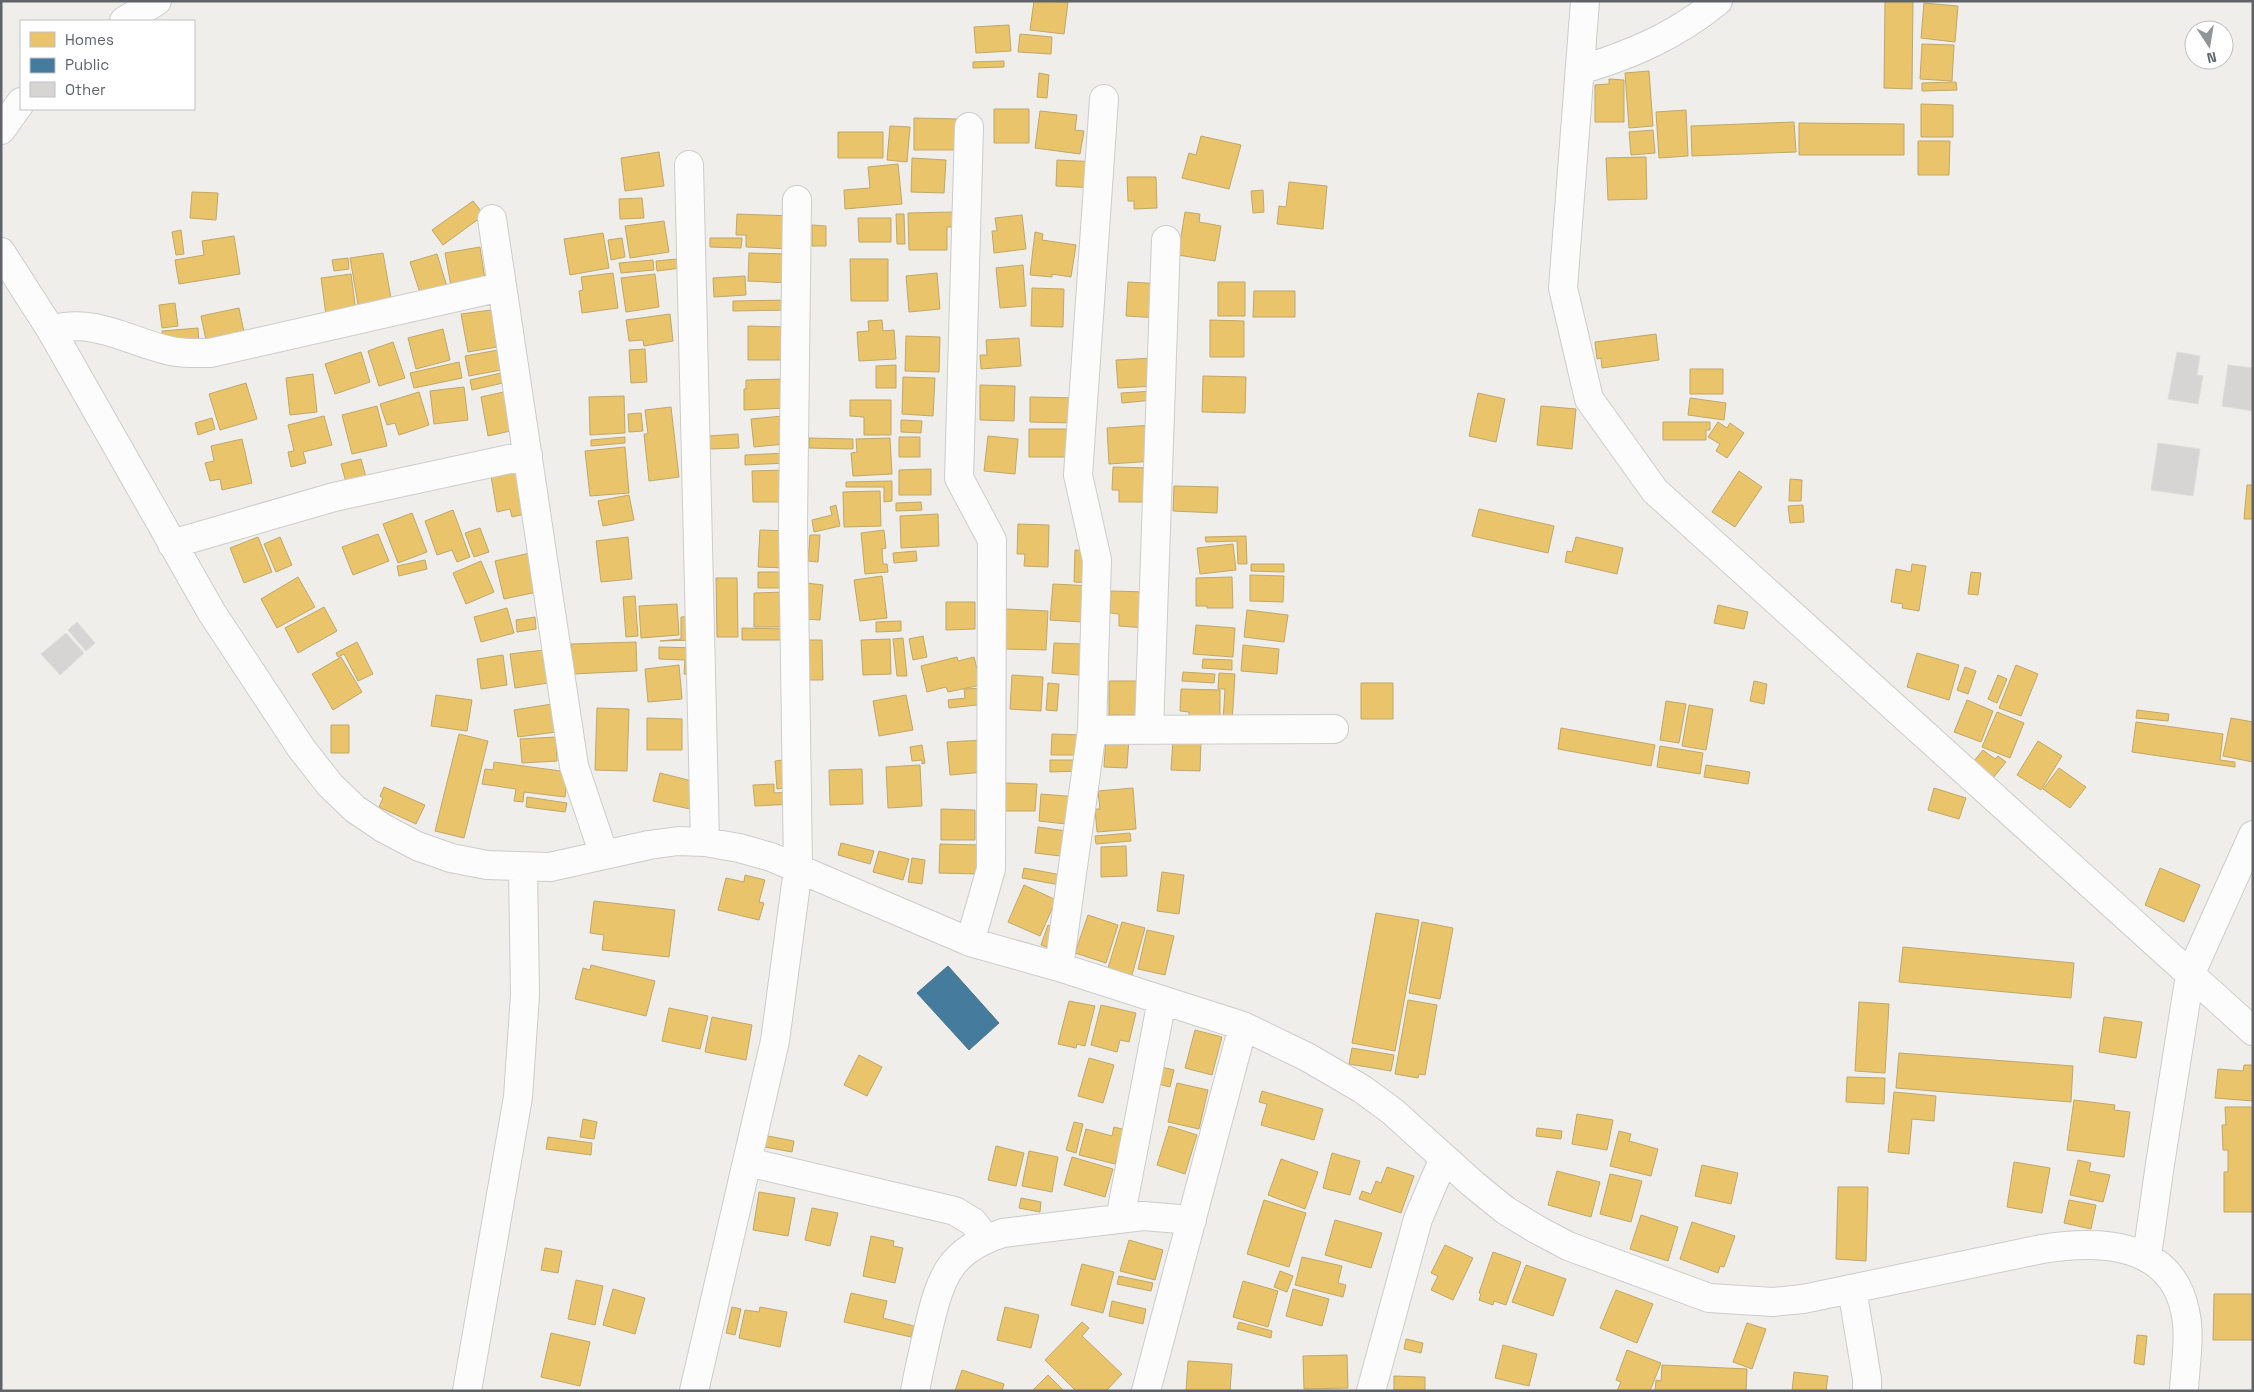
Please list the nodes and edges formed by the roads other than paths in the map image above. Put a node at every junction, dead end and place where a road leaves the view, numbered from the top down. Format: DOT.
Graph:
graph roads {
  1 [pos="157,1"];
  2 [pos="1586,1"];
  3 [pos="1718,1"];
  4 [pos="126,20"];
  5 [pos="1580,70"];
  6 [pos="1104,99"];
  7 [pos="20,103"];
  8 [pos="969,127"];
  9 [pos="1,130"];
  10 [pos="689,165"];
  11 [pos="797,200"];
  12 [pos="492,219"];
  13 [pos="1166,240"];
  14 [pos="1,252"];
  15 [pos="501,288"];
  16 [pos="51,330"];
  17 [pos="528,455"];
  18 [pos="172,544"];
  19 [pos="1334,729"];
  20 [pos="1092,730"];
  21 [pos="1149,730"];
  22 [pos="2253,835"];
  23 [pos="705,842"];
  24 [pos="604,855"];
  25 [pos="522,868"];
  26 [pos="798,869"];
  27 [pos="970,942"];
  28 [pos="1059,967"];
  29 [pos="2190,975"];
  30 [pos="1162,1000"];
  31 [pos="1243,1026"];
  32 [pos="2253,1031"];
  33 [pos="1444,1158"];
  34 [pos="748,1162"];
  35 [pos="1120,1219"];
  36 [pos="1192,1220"];
  37 [pos="986,1238"];
  38 [pos="2147,1256"];
  39 [pos="1852,1289"];
  40 [pos="466,1391"];
  41 [pos="694,1391"];
  42 [pos="914,1391"];
  43 [pos="1146,1391"];
  44 [pos="1372,1391"];
  45 [pos="1867,1391"];
  46 [pos="2184,1391"];
  1 -- 4 [label="street"];
  2 -- 5 [label="street"];
  3 -- 5 [label="street"];
  5 -- 29 [label="street"];
  6 -- 20 [label="street"];
  7 -- 9 [label="street"];
  8 -- 27 [label="street"];
  10 -- 23 [label="street"];
  11 -- 26 [label="street"];
  12 -- 15 [label="street"];
  13 -- 21 [label="street"];
  14 -- 16 [label="street"];
  15 -- 16 [label="street"];
  15 -- 17 [label="street"];
  16 -- 18 [label="street"];
  17 -- 18 [label="street"];
  17 -- 24 [label="street"];
  18 -- 25 [label="street"];
  19 -- 21 [label="street"];
  20 -- 21 [label="street"];
  20 -- 28 [label="street"];
  22 -- 29 [label="street"];
  23 -- 24 [label="street"];
  23 -- 26 [label="street"];
  24 -- 25 [label="street"];
  25 -- 40 [label="street"];
  26 -- 27 [label="street"];
  26 -- 34 [label="street"];
  27 -- 28 [label="street"];
  28 -- 30 [label="street"];
  29 -- 32 [label="street"];
  29 -- 38 [label="street"];
  30 -- 31 [label="street"];
  30 -- 35 [label="street"];
  31 -- 33 [label="street"];
  31 -- 36 [label="street"];
  33 -- 39 [label="street"];
  33 -- 44 [label="street"];
  34 -- 37 [label="street"];
  34 -- 41 [label="street"];
  35 -- 36 [label="street"];
  35 -- 37 [label="street"];
  36 -- 43 [label="street"];
  37 -- 42 [label="street"];
  38 -- 39 [label="street"];
  38 -- 46 [label="street"];
  39 -- 45 [label="street"];
}
